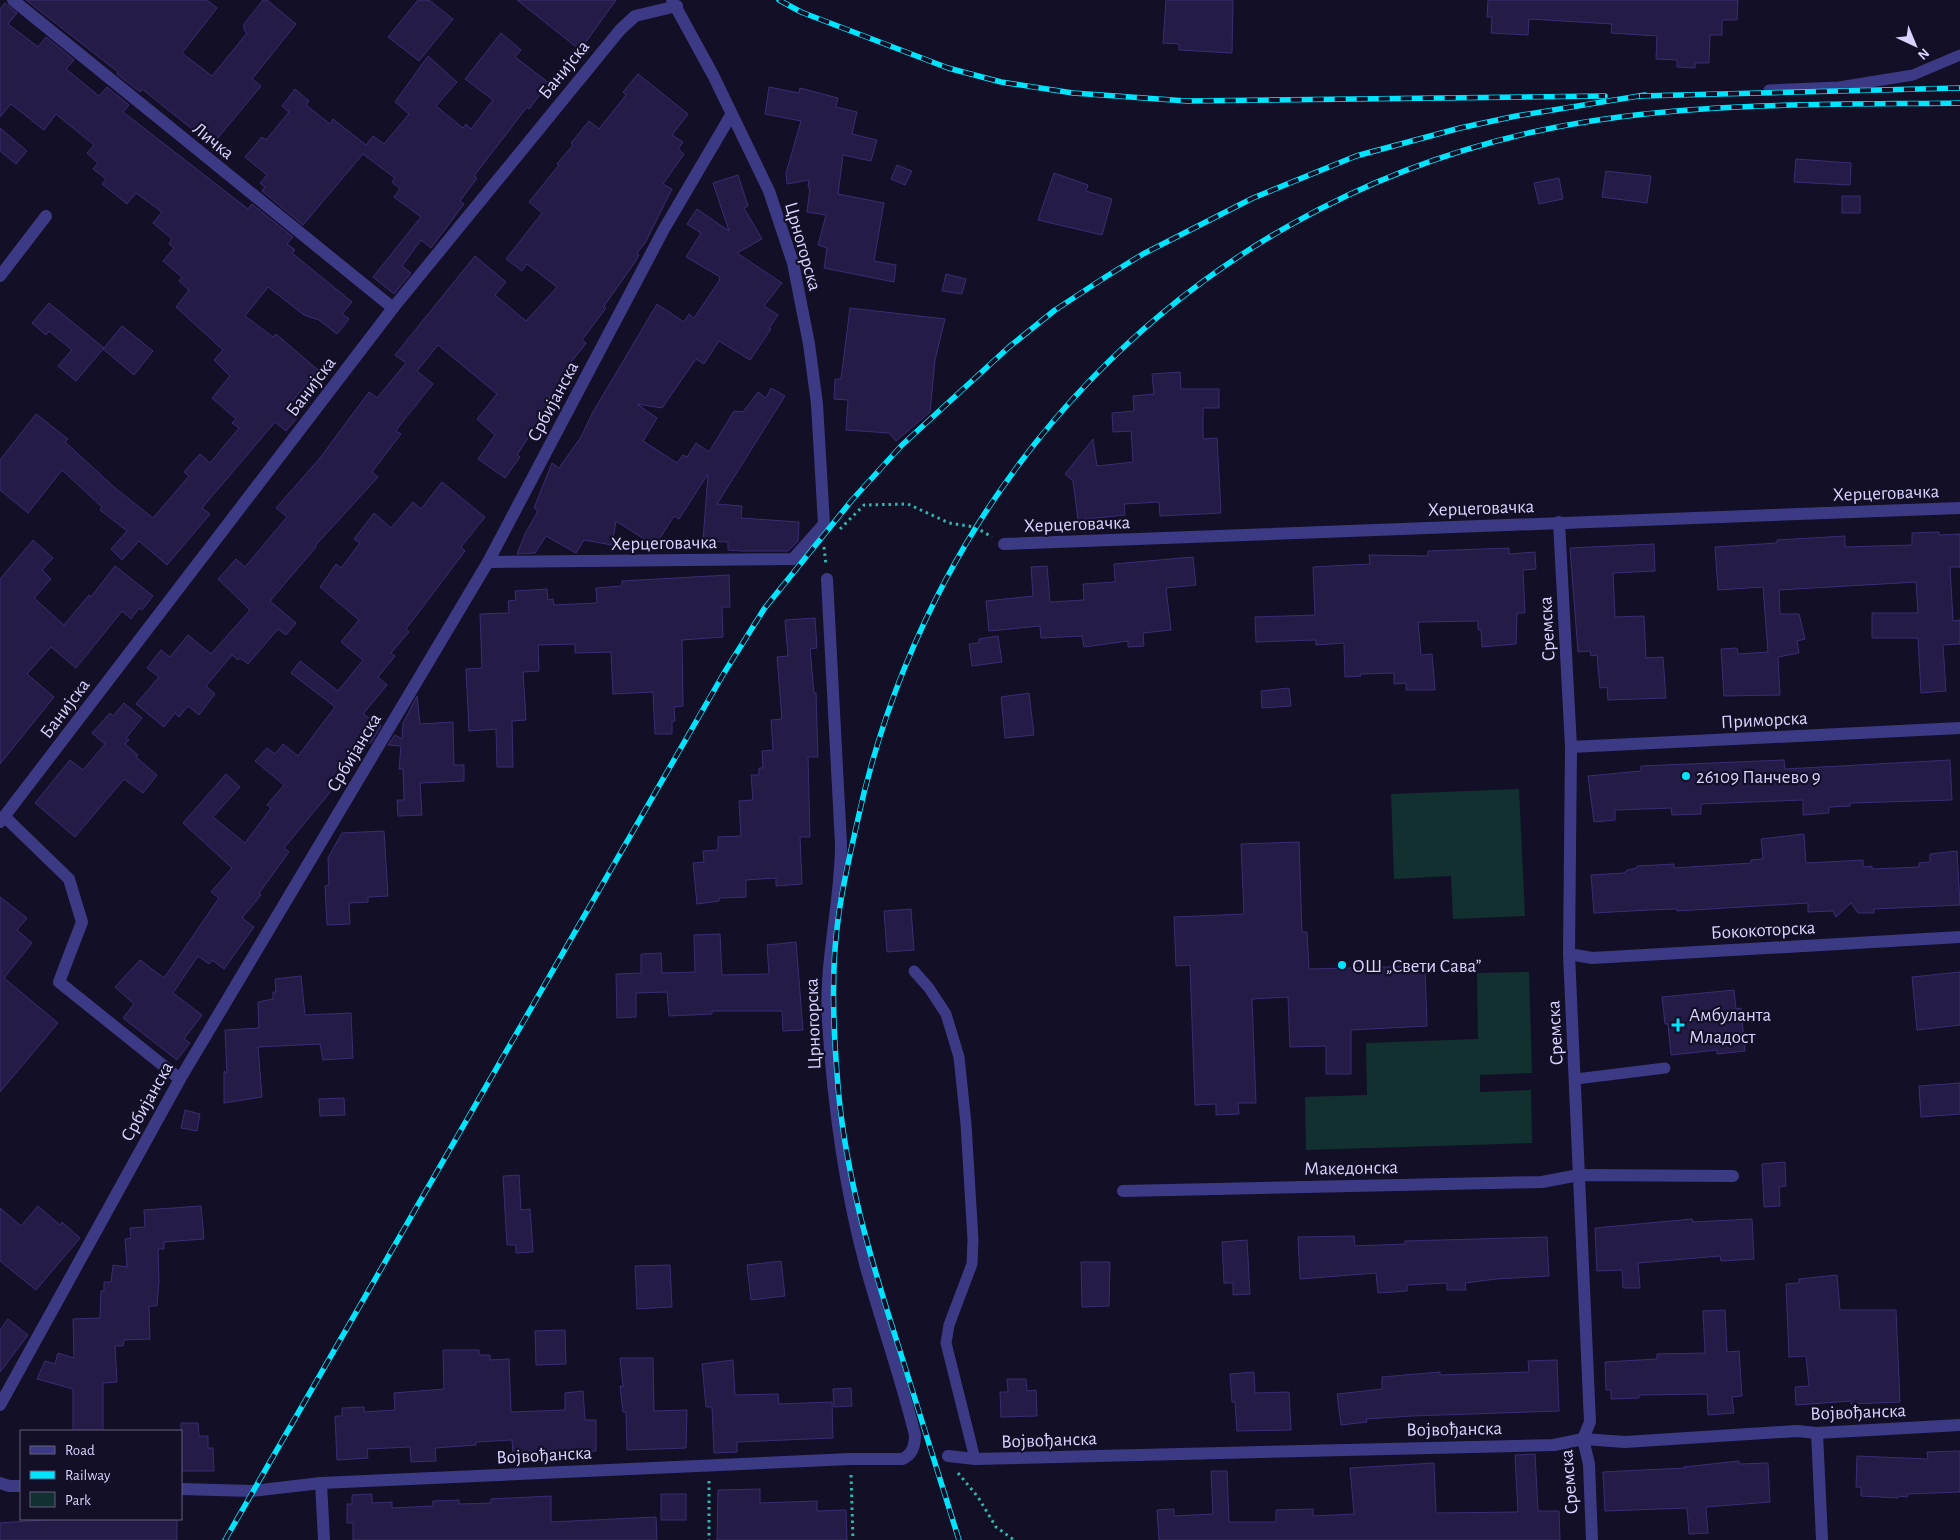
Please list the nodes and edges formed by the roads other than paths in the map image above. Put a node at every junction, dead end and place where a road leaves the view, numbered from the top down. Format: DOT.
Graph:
graph roads {
  1 [pos="13,0"];
  2 [pos="677,2"];
  3 [pos="1960,55"];
  4 [pos="1769,90"];
  5 [pos="731,115"];
  6 [pos="46,216"];
  7 [pos="0,276"];
  8 [pos="393,308"];
  9 [pos="1960,508"];
  10 [pos="1559,522"];
  11 [pos="824,524"];
  12 [pos="1004,544"];
  13 [pos="488,562"];
  14 [pos="827,580"];
  15 [pos="1960,728"];
  16 [pos="1570,747"];
  17 [pos="2,820"];
  18 [pos="1960,937"];
  19 [pos="1568,954"];
  20 [pos="914,971"];
  21 [pos="1665,1068"];
  22 [pos="180,1079"];
  23 [pos="1576,1079"];
  24 [pos="1579,1175"];
  25 [pos="1733,1176"];
  26 [pos="1123,1191"];
  27 [pos="0,1405"];
  28 [pos="1960,1425"];
  29 [pos="1817,1433"];
  30 [pos="1583,1439"];
  31 [pos="948,1456"];
  32 [pos="908,1457"];
  33 [pos="975,1459"];
  34 [pos="0,1483"];
  35 [pos="321,1483"];
  36 [pos="20,1486"];
  37 [pos="182,1489"];
  38 [pos="324,1540"];
  39 [pos="1592,1540"];
  40 [pos="1822,1540"];
  1 -- 8 [label="street, Личка"];
  2 -- 5 [label="street, Црногорска"];
  2 -- 8 [label="street, Банијска"];
  3 -- 4 [label="lane"];
  5 -- 11 [label="street, Црногорска"];
  5 -- 13 [label="street, Србијанска"];
  6 -- 7 [label="street"];
  8 -- 17 [label="street, Банијска"];
  9 -- 10 [label="street, Херцеговачка"];
  10 -- 12 [label="street, Херцеговачка"];
  10 -- 16 [label="street, Сремска"];
  11 -- 13 [label="street, Херцеговачка"];
  13 -- 22 [label="street, Србијанска"];
  14 -- 32 [label="street, Црногорска"];
  15 -- 16 [label="street, Приморска"];
  16 -- 19 [label="street, Сремска"];
  17 -- 22 [label="street"];
  18 -- 19 [label="street, Бококоторска"];
  19 -- 23 [label="street, Сремска"];
  20 -- 33 [label="lane"];
  21 -- 23 [label="lane"];
  22 -- 27 [label="street, Србијанска"];
  23 -- 24 [label="street, Сремска"];
  24 -- 25 [label="street, Македонска"];
  24 -- 26 [label="street, Македонска"];
  24 -- 30 [label="street, Сремска"];
  28 -- 29 [label="street, Војвођанска"];
  29 -- 30 [label="street, Војвођанска"];
  29 -- 40 [label="street"];
  30 -- 33 [label="street, Војвођанска"];
  30 -- 39 [label="street, Сремска"];
  31 -- 33 [label="street, Војвођанска"];
  32 -- 35 [label="street, Војвођанска"];
  34 -- 36 [label="street"];
  35 -- 37 [label="street, Војвођанска"];
  35 -- 38 [label="street"];
}
